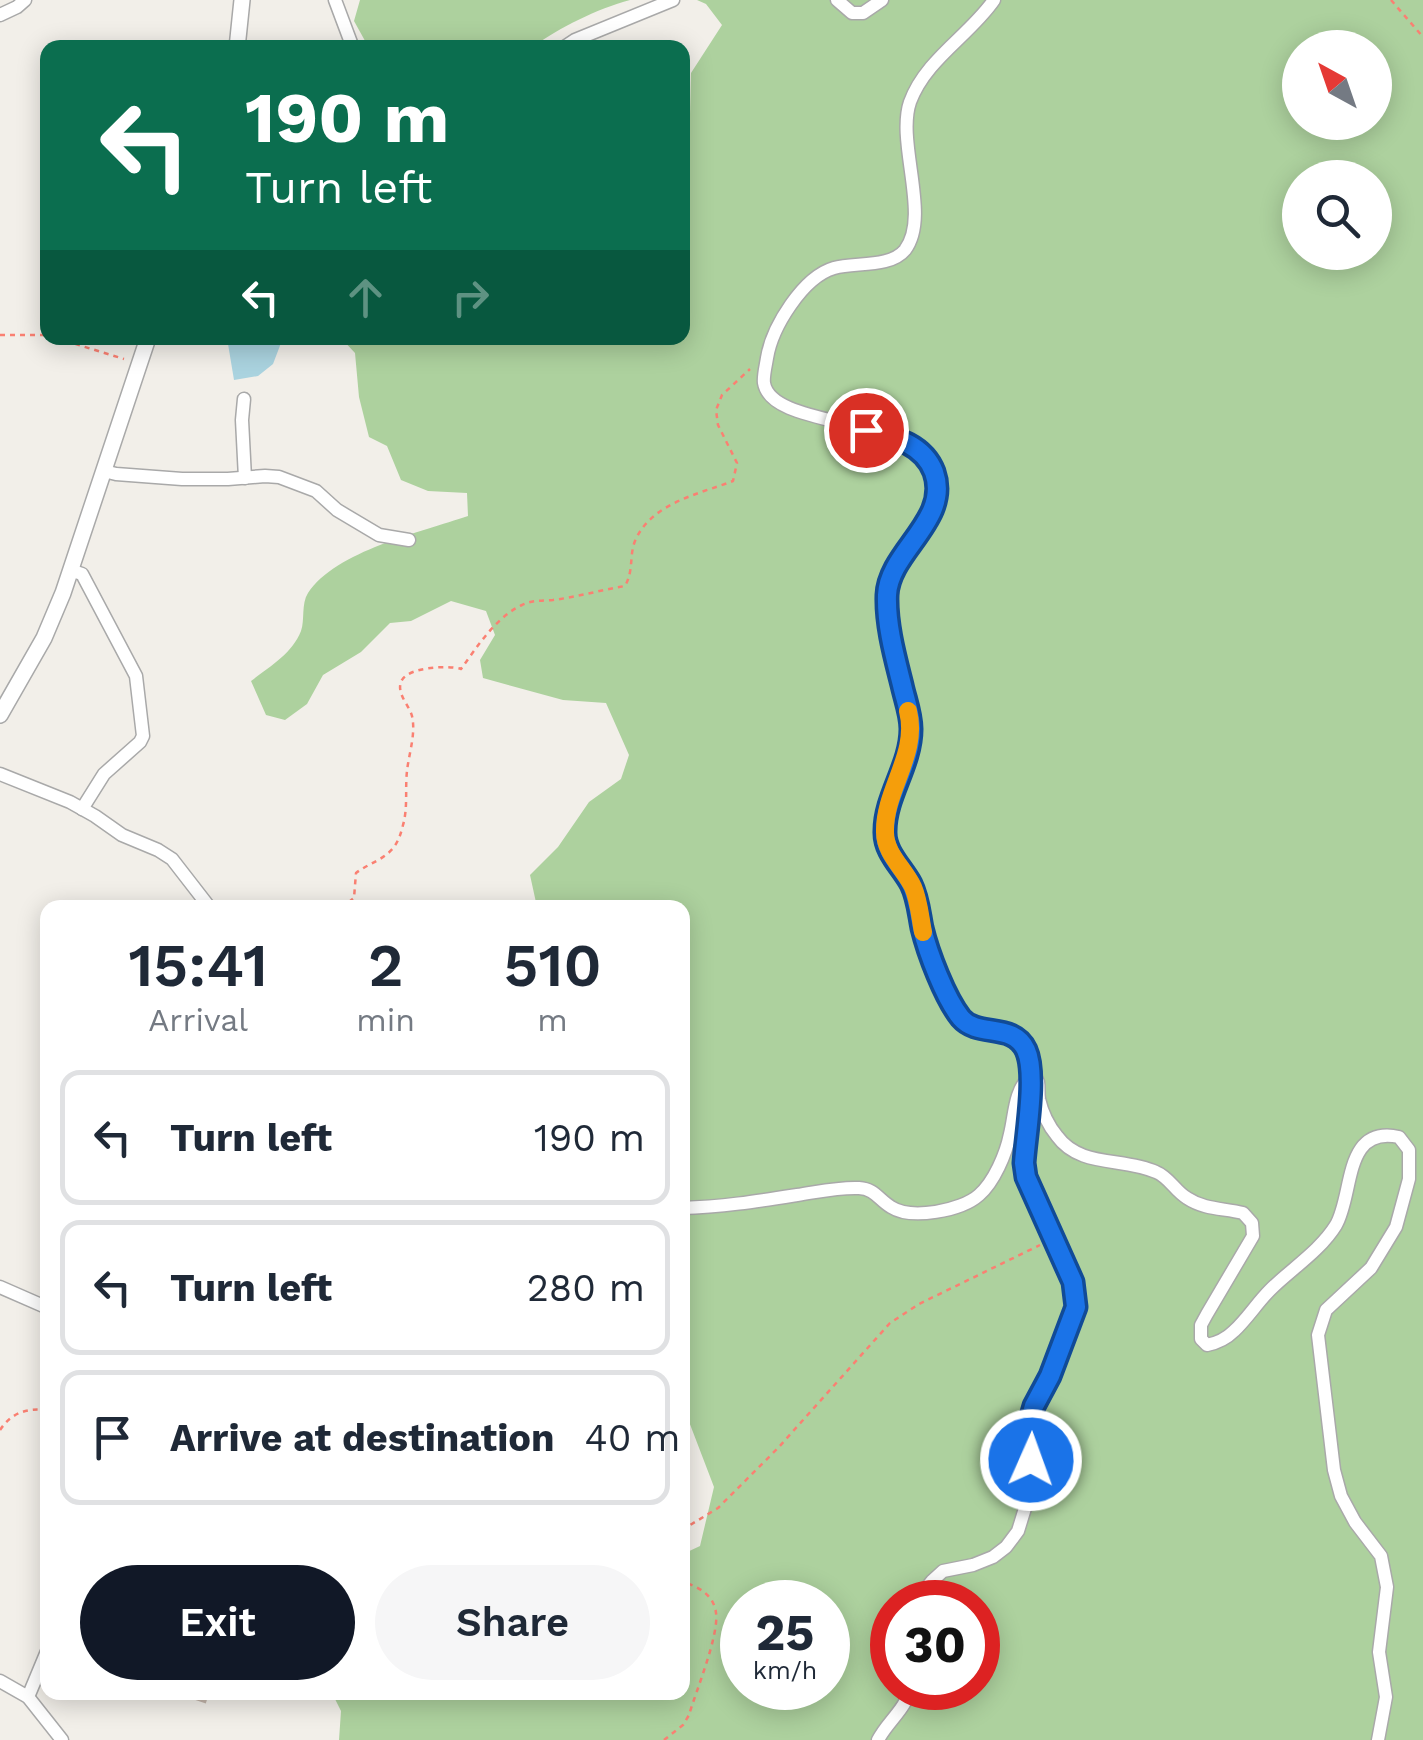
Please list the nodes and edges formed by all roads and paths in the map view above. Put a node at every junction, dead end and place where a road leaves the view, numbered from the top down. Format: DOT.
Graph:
graph roads {
  1 [pos="25,0"];
  2 [pos="242,0"];
  3 [pos="335,0"];
  4 [pos="674,0"];
  5 [pos="837,0"];
  6 [pos="882,0"];
  7 [pos="994,0"];
  8 [pos="1391,0"];
  9 [pos="0,14"];
  10 [pos="1423,37"];
  11 [pos="238,40"];
  12 [pos="350,40"];
  13 [pos="574,40"];
  14 [pos="0,335"];
  15 [pos="40,335"];
  16 [pos="79,345"];
  17 [pos="146,345"];
  18 [pos="768,352"];
  19 [pos="140,364"];
  20 [pos="244,399"];
  21 [pos="104,470"];
  22 [pos="245,478"];
  23 [pos="409,540"];
  24 [pos="70,570"];
  25 [pos="0,715"];
  26 [pos="0,774"];
  27 [pos="82,809"];
  28 [pos="204,900"];
  29 [pos="352,900"];
  30 [pos="1031,1073"];
  31 [pos="690,1208"];
  32 [pos="1053,1240"];
  33 [pos="0,1287"];
  34 [pos="40,1304"];
  35 [pos="40,1409"];
  36 [pos="0,1430"];
  37 [pos="690,1525"];
  38 [pos="933,1580"];
  39 [pos="690,1584"];
  40 [pos="40,1669"];
  41 [pos="0,1680"];
  42 [pos="28,1698"];
  43 [pos="900,1710"];
  44 [pos="62,1740"];
  45 [pos="664,1740"];
  46 [pos="878,1740"];
  47 [pos="1378,1740"];
  1 -- 9 [label="street"];
  2 -- 11 [label="street"];
  3 -- 12 [label="street"];
  4 -- 13 [label="street"];
  5 -- 6 [label="street"];
  7 -- 18 [label="street"];
  8 -- 10 [label="path"];
  14 -- 15 [label="path"];
  16 -- 19 [label="path"];
  17 -- 19 [label="street"];
  18 -- 29 [label="path"];
  18 -- 30 [label="street"];
  19 -- 21 [label="street"];
  20 -- 22 [label="street"];
  21 -- 22 [label="street"];
  21 -- 24 [label="street"];
  22 -- 23 [label="street"];
  24 -- 25 [label="street"];
  24 -- 27 [label="street"];
  26 -- 27 [label="street"];
  27 -- 28 [label="street"];
  30 -- 31 [label="street"];
  30 -- 32 [label="street"];
  30 -- 47 [label="street"];
  32 -- 37 [label="path"];
  32 -- 38 [label="street"];
  33 -- 34 [label="street"];
  35 -- 36 [label="path"];
  39 -- 45 [label="path"];
  40 -- 42 [label="street"];
  41 -- 42 [label="street"];
  42 -- 44 [label="street"];
  43 -- 46 [label="street"];
}
